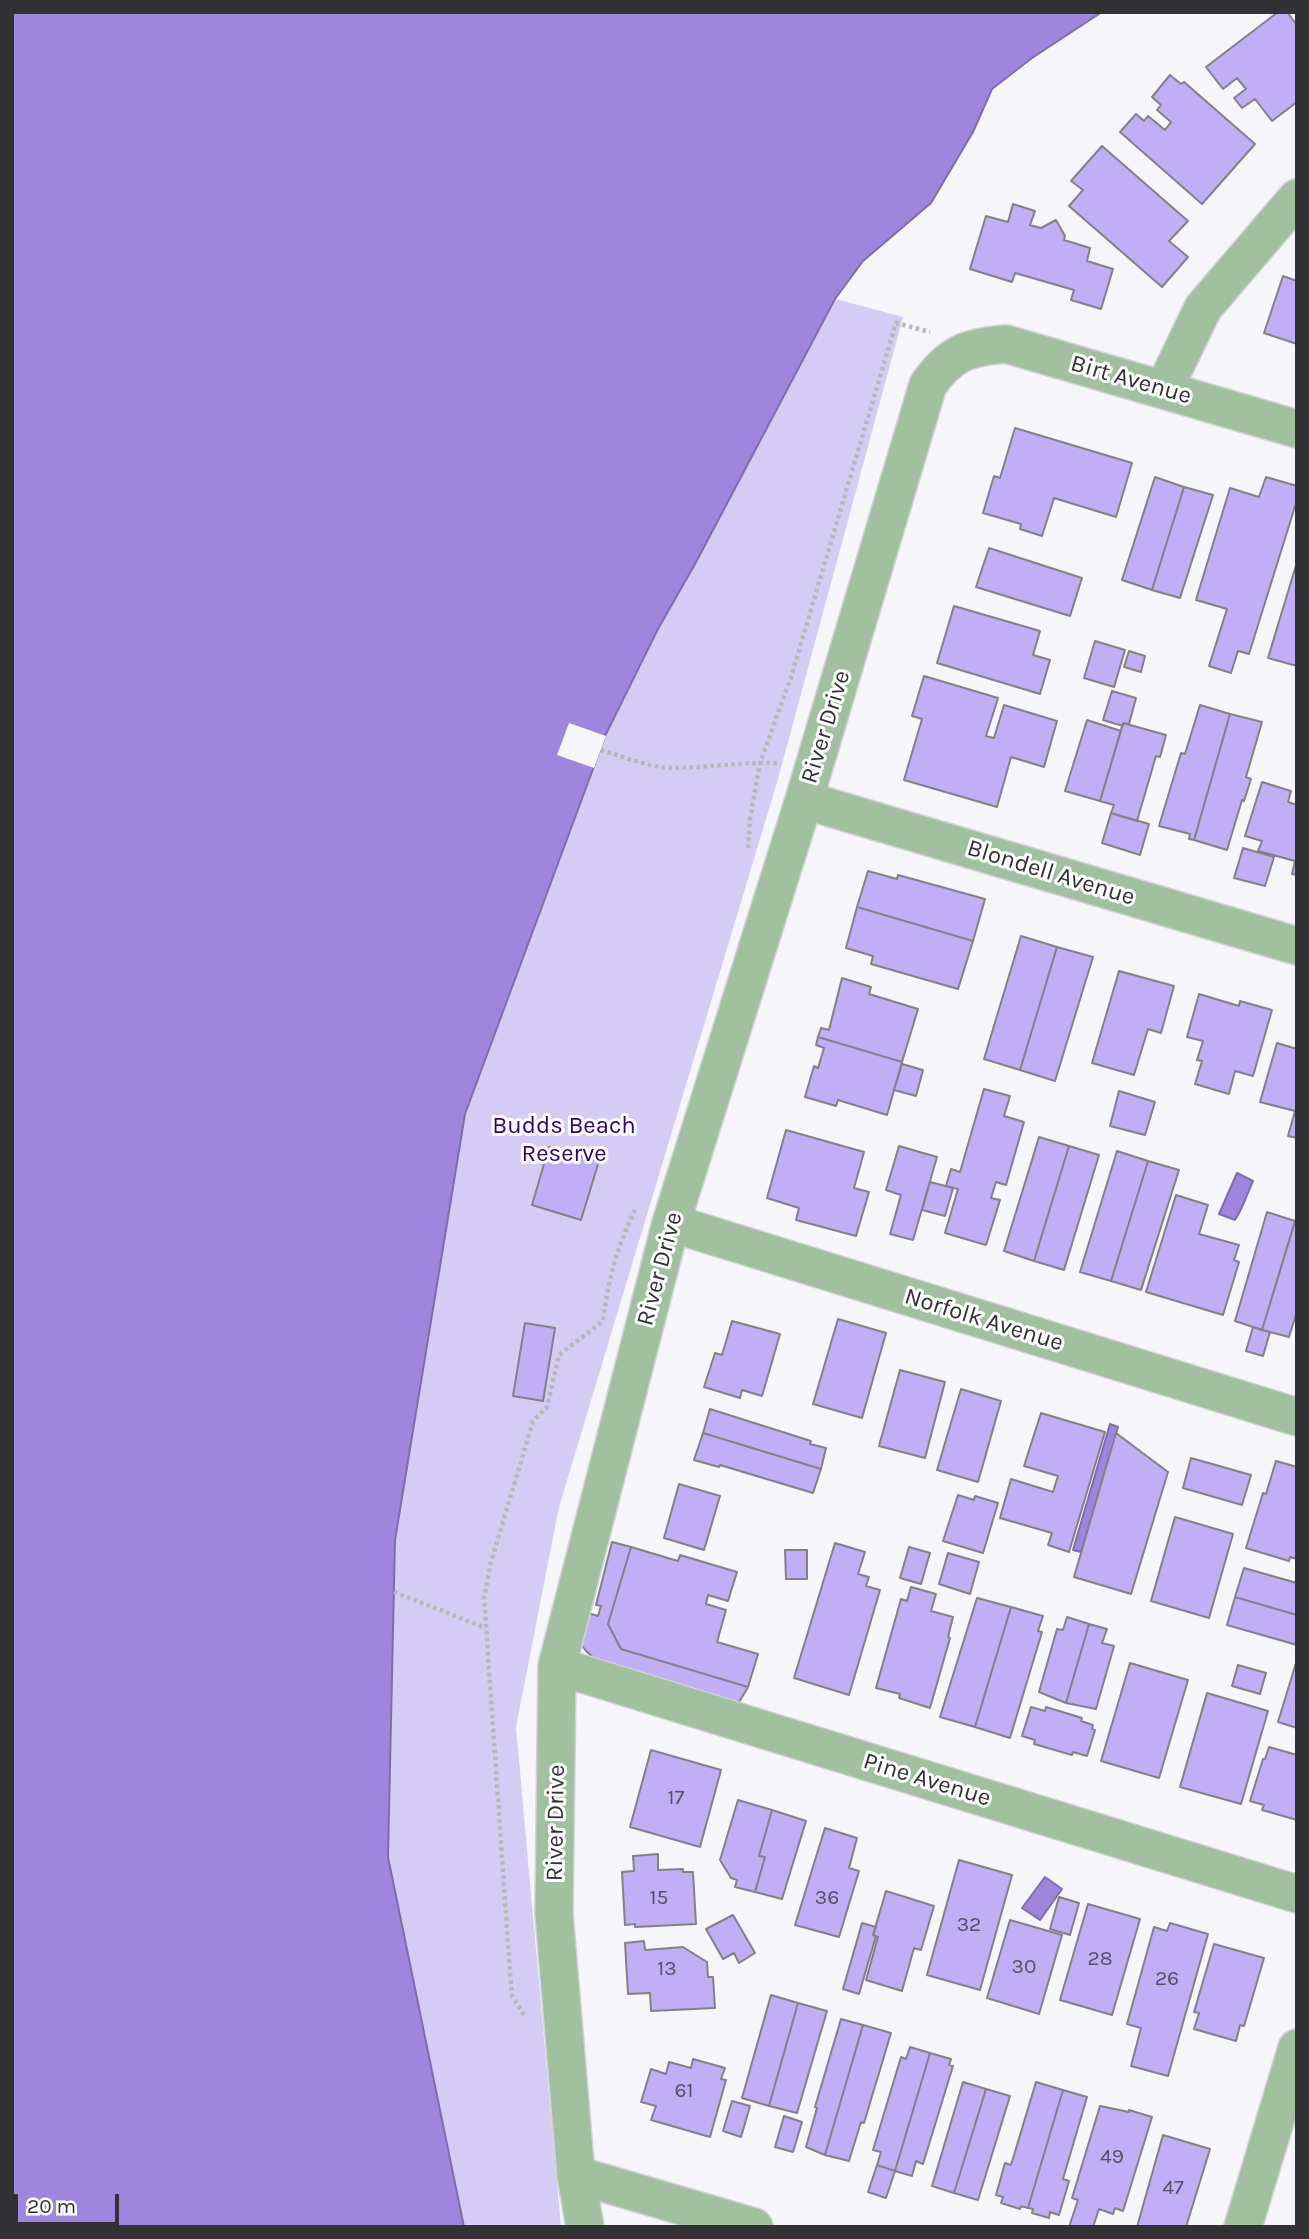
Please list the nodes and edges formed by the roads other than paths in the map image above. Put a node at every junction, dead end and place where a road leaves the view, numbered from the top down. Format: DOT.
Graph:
graph roads {
  1 [pos="1297,198"];
  2 [pos="963,352"];
  3 [pos="1164,389"];
  4 [pos="1297,429"];
  5 [pos="804,800"];
  6 [pos="1297,946"];
  7 [pos="671,1223"];
  8 [pos="1297,1416"];
  9 [pos="558,1666"];
  10 [pos="1297,1894"];
  11 [pos="1297,2048"];
  12 [pos="576,2175"];
  13 [pos="585,2227"];
  14 [pos="754,2227"];
  15 [pos="1243,2227"];
  1 -- 3 [label="street"];
  2 -- 3 [label="street, Birt Avenue"];
  2 -- 5 [label="street, River Drive"];
  3 -- 4 [label="street, Birt Avenue"];
  5 -- 6 [label="street, Blondell Avenue"];
  5 -- 7 [label="street, River Drive"];
  7 -- 8 [label="street, Norfolk Avenue"];
  7 -- 9 [label="street, River Drive"];
  9 -- 10 [label="street, Pine Avenue"];
  9 -- 12 [label="street, River Drive"];
  11 -- 15 [label="street"];
  12 -- 13 [label="street, River Drive"];
  12 -- 14 [label="street"];
}
